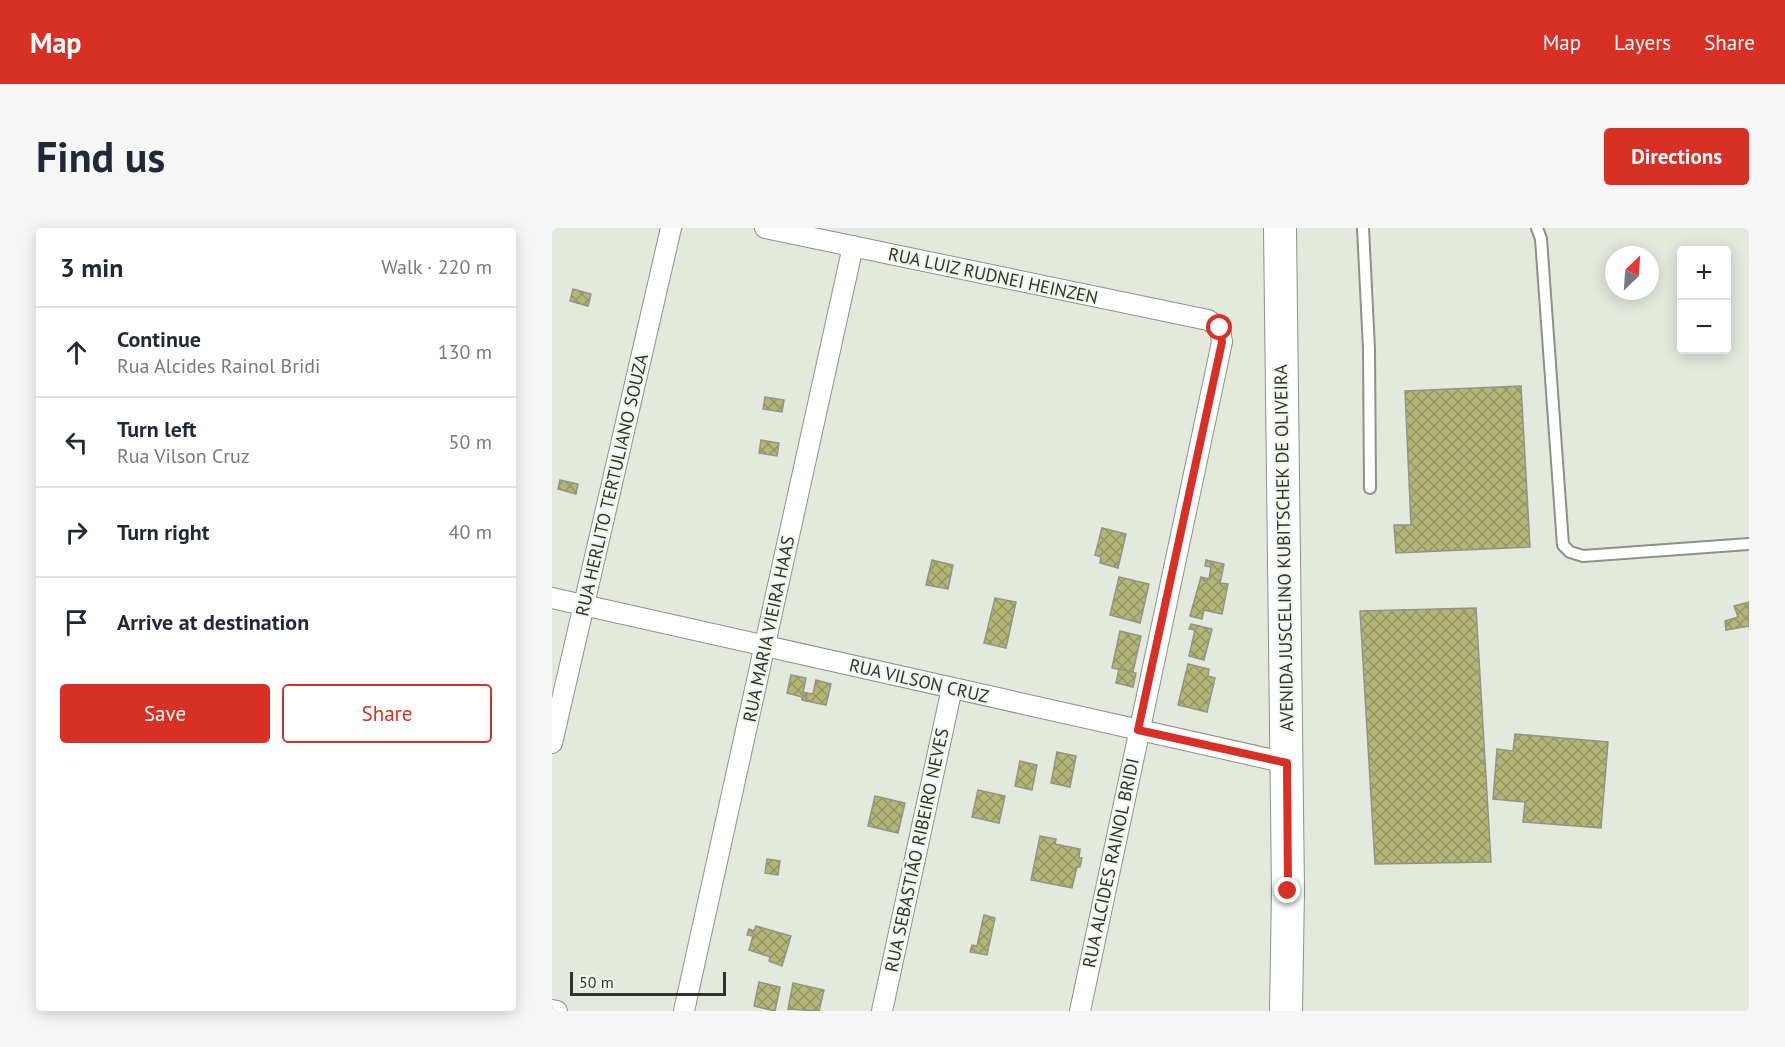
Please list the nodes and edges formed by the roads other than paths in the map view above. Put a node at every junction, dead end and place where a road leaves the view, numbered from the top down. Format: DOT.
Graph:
graph roads {
  1 [pos="671,228"];
  2 [pos="765,228"];
  3 [pos="1280,228"];
  4 [pos="1363,228"];
  5 [pos="1537,228"];
  6 [pos="853,246"];
  7 [pos="1220,328"];
  8 [pos="1370,488"];
  9 [pos="1749,544"];
  10 [pos="552,598"];
  11 [pos="584,606"];
  12 [pos="765,646"];
  13 [pos="952,688"];
  14 [pos="1138,730"];
  15 [pos="552,743"];
  16 [pos="1287,763"];
  17 [pos="552,1010"];
  18 [pos="557,1011"];
  19 [pos="684,1011"];
  20 [pos="882,1011"];
  21 [pos="1080,1011"];
  22 [pos="1286,1011"];
  1 -- 11 [label="street, RUA HERLITO TERTULIANO SOUZA"];
  2 -- 6 [label="street, RUA LUIZ RUDNEI HEINZEN"];
  3 -- 16 [label="main road, AVENIDA JUSCELINO KUBITSCHEK DE OLIVEIRA"];
  4 -- 8 [label="lane"];
  5 -- 9 [label="lane"];
  6 -- 7 [label="street, RUA LUIZ RUDNEI HEINZEN"];
  6 -- 12 [label="street, RUA MARIA VIEIRA HAAS"];
  7 -- 14 [label="street, RUA ALCIDES RAINOL BRIDI"];
  10 -- 11 [label="street, RUA VILSON CRUZ"];
  11 -- 12 [label="street, RUA VILSON CRUZ"];
  11 -- 15 [label="street, RUA HERLITO TERTULIANO SOUZA"];
  12 -- 13 [label="street, RUA VILSON CRUZ"];
  12 -- 19 [label="street, RUA MARIA VIEIRA HAAS"];
  13 -- 14 [label="street, RUA VILSON CRUZ"];
  13 -- 20 [label="street, RUA SEBASTIÃO RIBEIRO NEVES"];
  14 -- 16 [label="street, RUA VILSON CRUZ"];
  14 -- 21 [label="street, RUA ALCIDES RAINOL BRIDI"];
  16 -- 22 [label="main road, AVENIDA JUSCELINO KUBITSCHEK DE OLIVEIRA"];
  17 -- 18 [label="street"];
}
